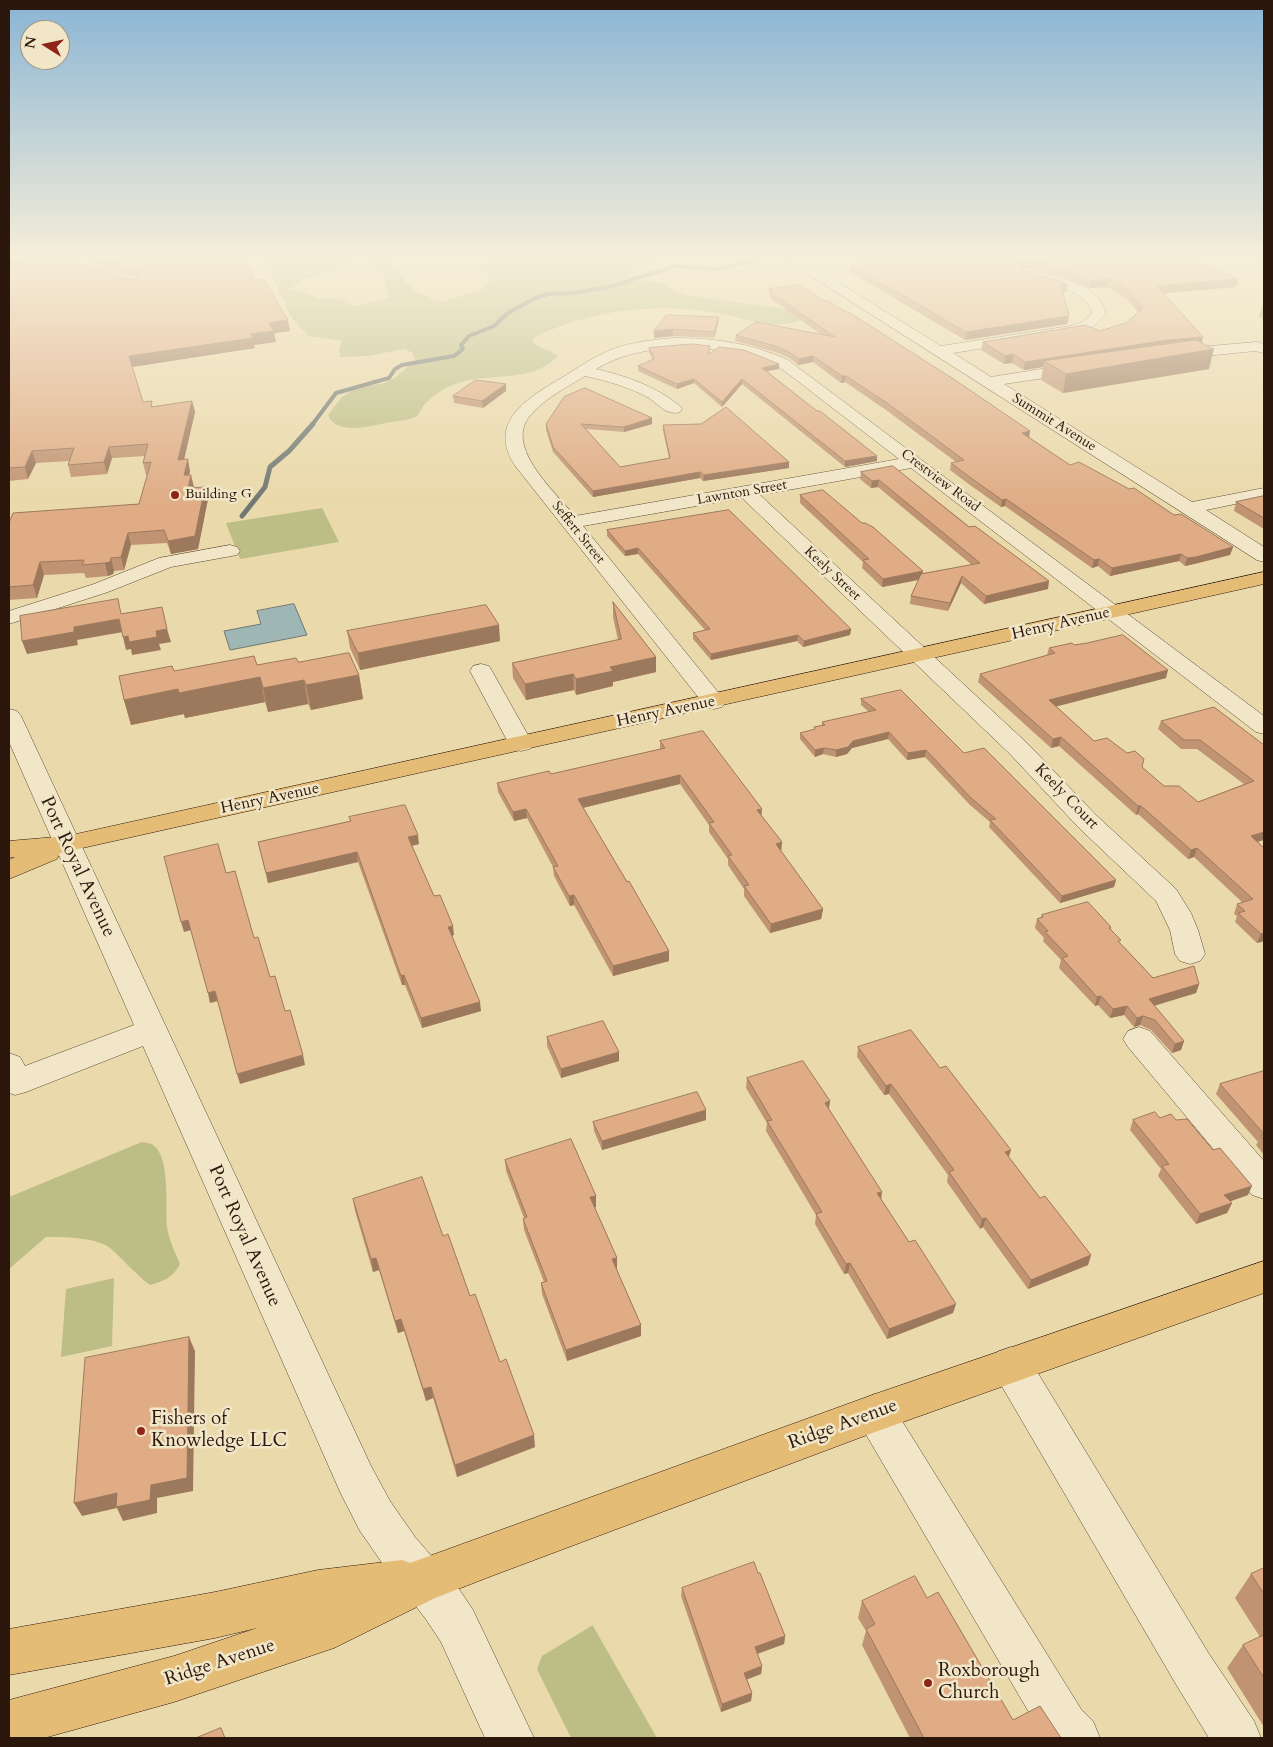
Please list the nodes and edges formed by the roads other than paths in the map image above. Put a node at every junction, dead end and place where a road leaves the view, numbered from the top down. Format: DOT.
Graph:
graph roads {
  1 [pos="923,342"];
  2 [pos="999,342"];
  3 [pos="1264,349"];
  4 [pos="938,351"];
  5 [pos="1158,356"];
  6 [pos="1097,365"];
  7 [pos="582,371"];
  8 [pos="989,382"];
  9 [pos="674,409"];
  10 [pos="915,462"];
  11 [pos="746,492"];
  12 [pos="1264,493"];
  13 [pos="1189,508"];
  14 [pos="570,522"];
  15 [pos="230,550"];
  16 [pos="1264,556"];
  17 [pos="1264,578"];
  18 [pos="1113,612"];
  19 [pos="9,618"];
  20 [pos="918,655"];
  21 [pos="480,671"];
  22 [pos="714,702"];
  23 [pos="1264,727"];
  24 [pos="11,729"];
  25 [pos="521,744"];
  26 [pos="66,844"];
  27 [pos="9,849"];
  28 [pos="9,870"];
  29 [pos="1190,954"];
  30 [pos="152,1030"];
  31 [pos="1139,1039"];
  32 [pos="12,1074"];
  33 [pos="1264,1185"];
  34 [pos="1264,1277"];
  35 [pos="1011,1366"];
  36 [pos="875,1413"];
  37 [pos="424,1580"];
  38 [pos="9,1652"];
  39 [pos="25,1726"];
  40 [pos="510,1738"];
  41 [pos="1076,1738"];
  42 [pos="1236,1738"];
  1 -- 4 [label="street, Summit Avenue"];
  2 -- 4 [label="street"];
  3 -- 5 [label="street"];
  4 -- 8 [label="street, Summit Avenue"];
  6 -- 8 [label="street"];
  7 -- 9 [label="street"];
  7 -- 10 [label="street, Crestview Road"];
  7 -- 14 [label="street, Seffert Street"];
  8 -- 13 [label="street, Summit Avenue"];
  10 -- 11 [label="street, Lawnton Street"];
  10 -- 18 [label="street, Crestview Road"];
  11 -- 14 [label="street, Lawnton Street"];
  11 -- 20 [label="street, Keely Street"];
  12 -- 13 [label="street"];
  13 -- 16 [label="street, Summit Avenue"];
  14 -- 22 [label="street, Seffert Street"];
  15 -- 19 [label="street"];
  17 -- 18 [label="main road, Henry Avenue"];
  18 -- 20 [label="main road, Henry Avenue"];
  18 -- 23 [label="street, Crestview Road"];
  20 -- 22 [label="main road, Henry Avenue"];
  20 -- 29 [label="street, Keely Court"];
  21 -- 25 [label="street"];
  22 -- 25 [label="main road, Henry Avenue"];
  24 -- 26 [label="street, Port Royal Avenue"];
  25 -- 26 [label="main road, Henry Avenue"];
  26 -- 27 [label="main road, Henry Avenue"];
  26 -- 28 [label="main road, Henry Avenue"];
  26 -- 30 [label="street, Port Royal Avenue"];
  30 -- 32 [label="street"];
  30 -- 37 [label="street, Port Royal Avenue"];
  31 -- 33 [label="street"];
  34 -- 35 [label="main road, Ridge Avenue"];
  35 -- 36 [label="main road, Ridge Avenue"];
  35 -- 42 [label="street"];
  36 -- 37 [label="main road, Ridge Avenue"];
  36 -- 41 [label="street"];
  37 -- 38 [label="main road, Ridge Avenue"];
  37 -- 39 [label="main road, Ridge Avenue"];
  37 -- 40 [label="street, Port Royal Avenue"];
}
